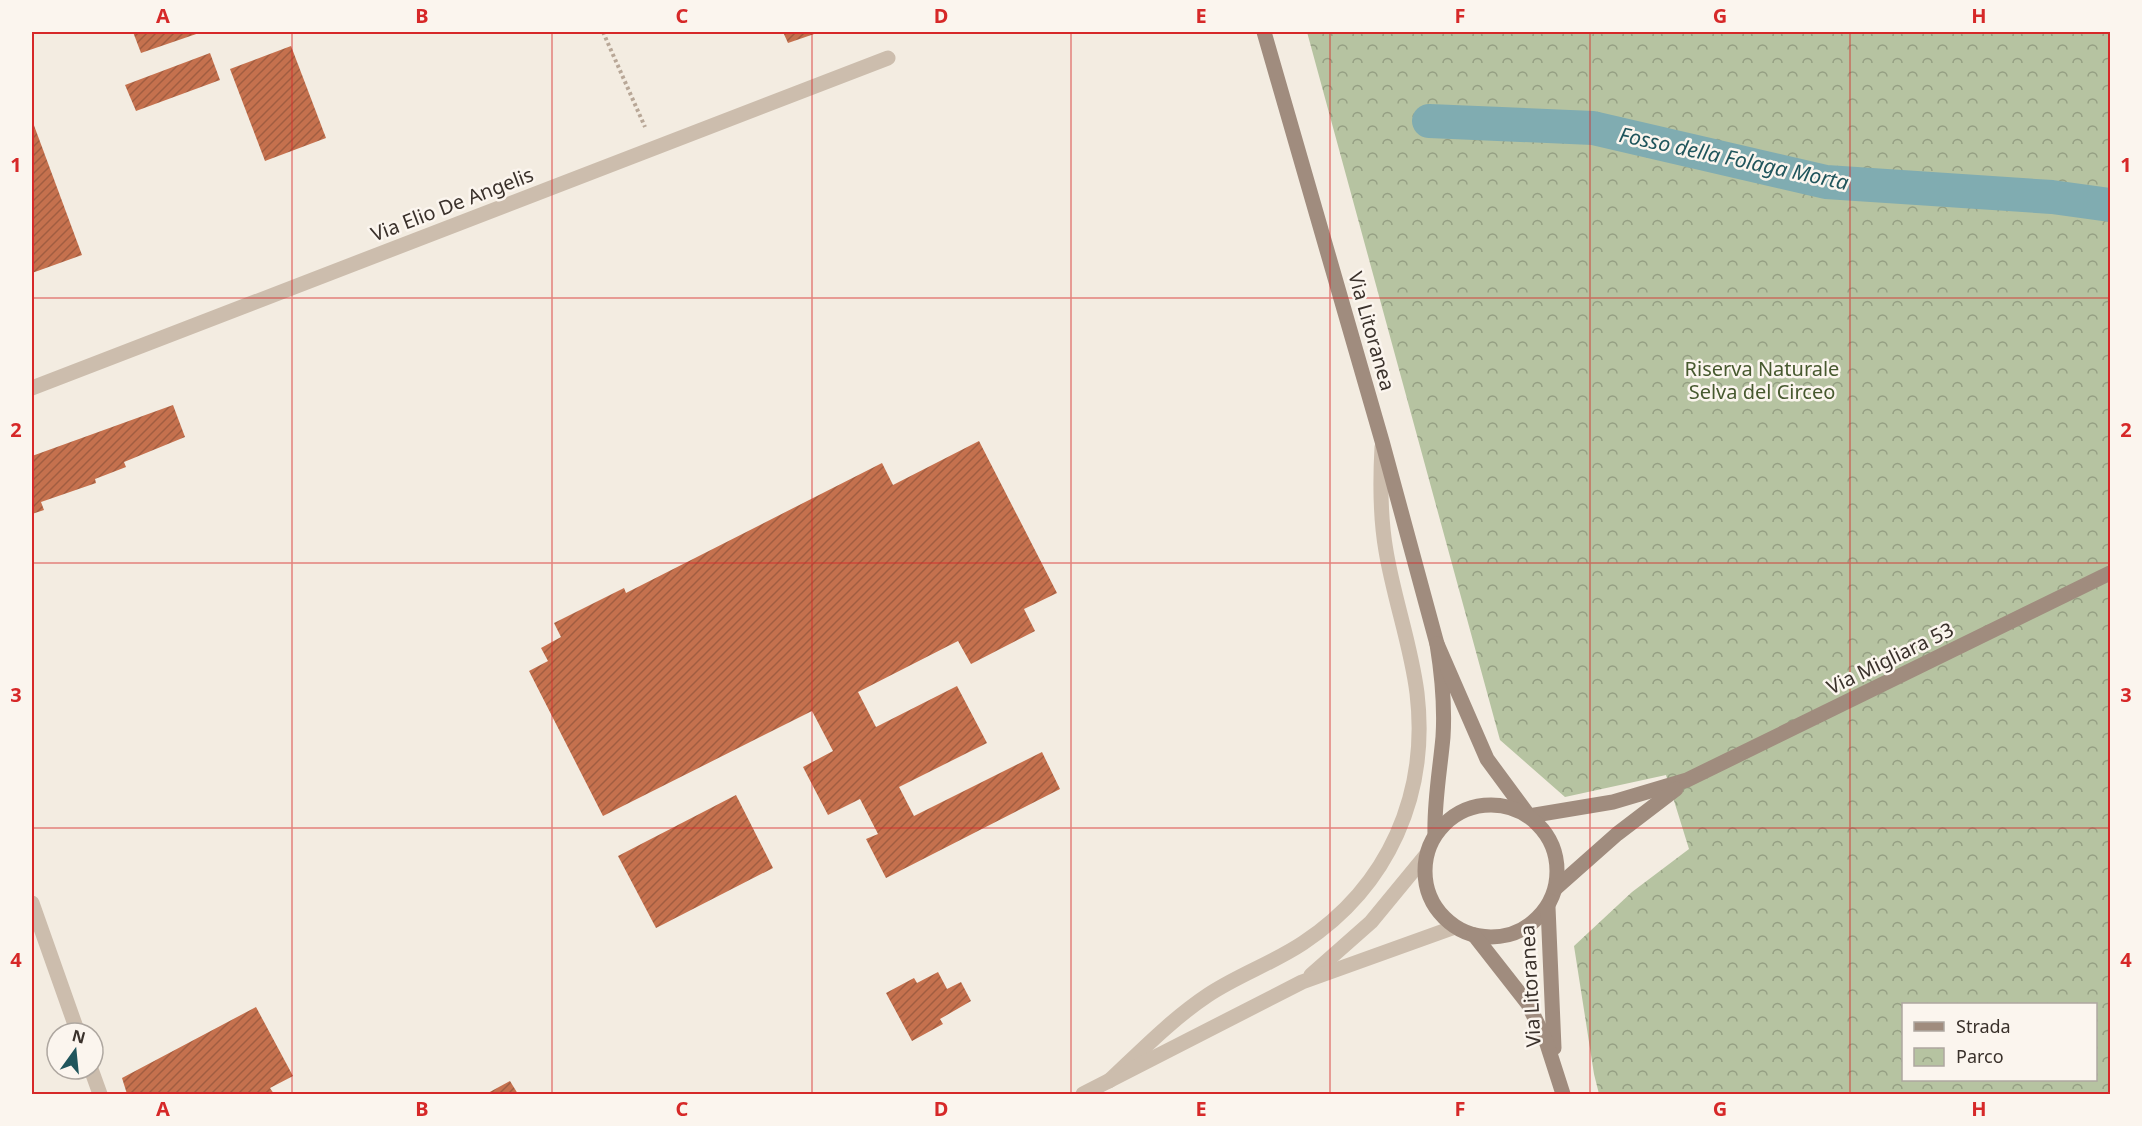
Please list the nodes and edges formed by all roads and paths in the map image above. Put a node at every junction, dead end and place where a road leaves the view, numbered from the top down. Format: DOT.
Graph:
graph roads {
  1 [pos="603,32"];
  2 [pos="1264,32"];
  3 [pos="888,58"];
  4 [pos="654,148"];
  5 [pos="32,388"];
  6 [pos="1382,441"];
  7 [pos="2110,573"];
  8 [pos="1437,644"];
  9 [pos="1687,780"];
  10 [pos="1529,816"];
  11 [pos="1435,834"];
  12 [pos="1427,854"];
  13 [pos="1556,888"];
  14 [pos="32,903"];
  15 [pos="1548,907"];
  16 [pos="1455,927"];
  17 [pos="1474,935"];
  18 [pos="1302,982"];
  19 [pos="74,1021"];
  20 [pos="1555,1064"];
  21 [pos="1109,1081"];
  22 [pos="1083,1095"];
  23 [pos="1563,1095"];
  1 -- 4 [label="path"];
  2 -- 6 [label="main road, Via Litoranea"];
  3 -- 4 [label="street, Via Elio De Angelis"];
  4 -- 5 [label="street, Via Elio De Angelis"];
  6 -- 8 [label="main road, Via Litoranea"];
  6 -- 21 [label="street"];
  7 -- 9 [label="main road, Via Migliara 53"];
  8 -- 10 [label="main road, Via Litoranea"];
  8 -- 11 [label="main road, Via Litoranea"];
  9 -- 10 [label="main road, Via Migliara 53"];
  9 -- 13 [label="main road, Via Migliara 53"];
  10 -- 11 [label="main road"];
  10 -- 13 [label="main road"];
  11 -- 12 [label="main road"];
  12 -- 16 [label="main road"];
  12 -- 18 [label="street"];
  13 -- 15 [label="main road"];
  14 -- 19 [label="street"];
  15 -- 17 [label="main road"];
  15 -- 20 [label="main road, Via Litoranea"];
  16 -- 17 [label="main road"];
  16 -- 18 [label="street"];
  17 -- 20 [label="main road, Via Litoranea"];
  18 -- 21 [label="street"];
  20 -- 23 [label="main road, Via Litoranea"];
  21 -- 22 [label="street"];
}
